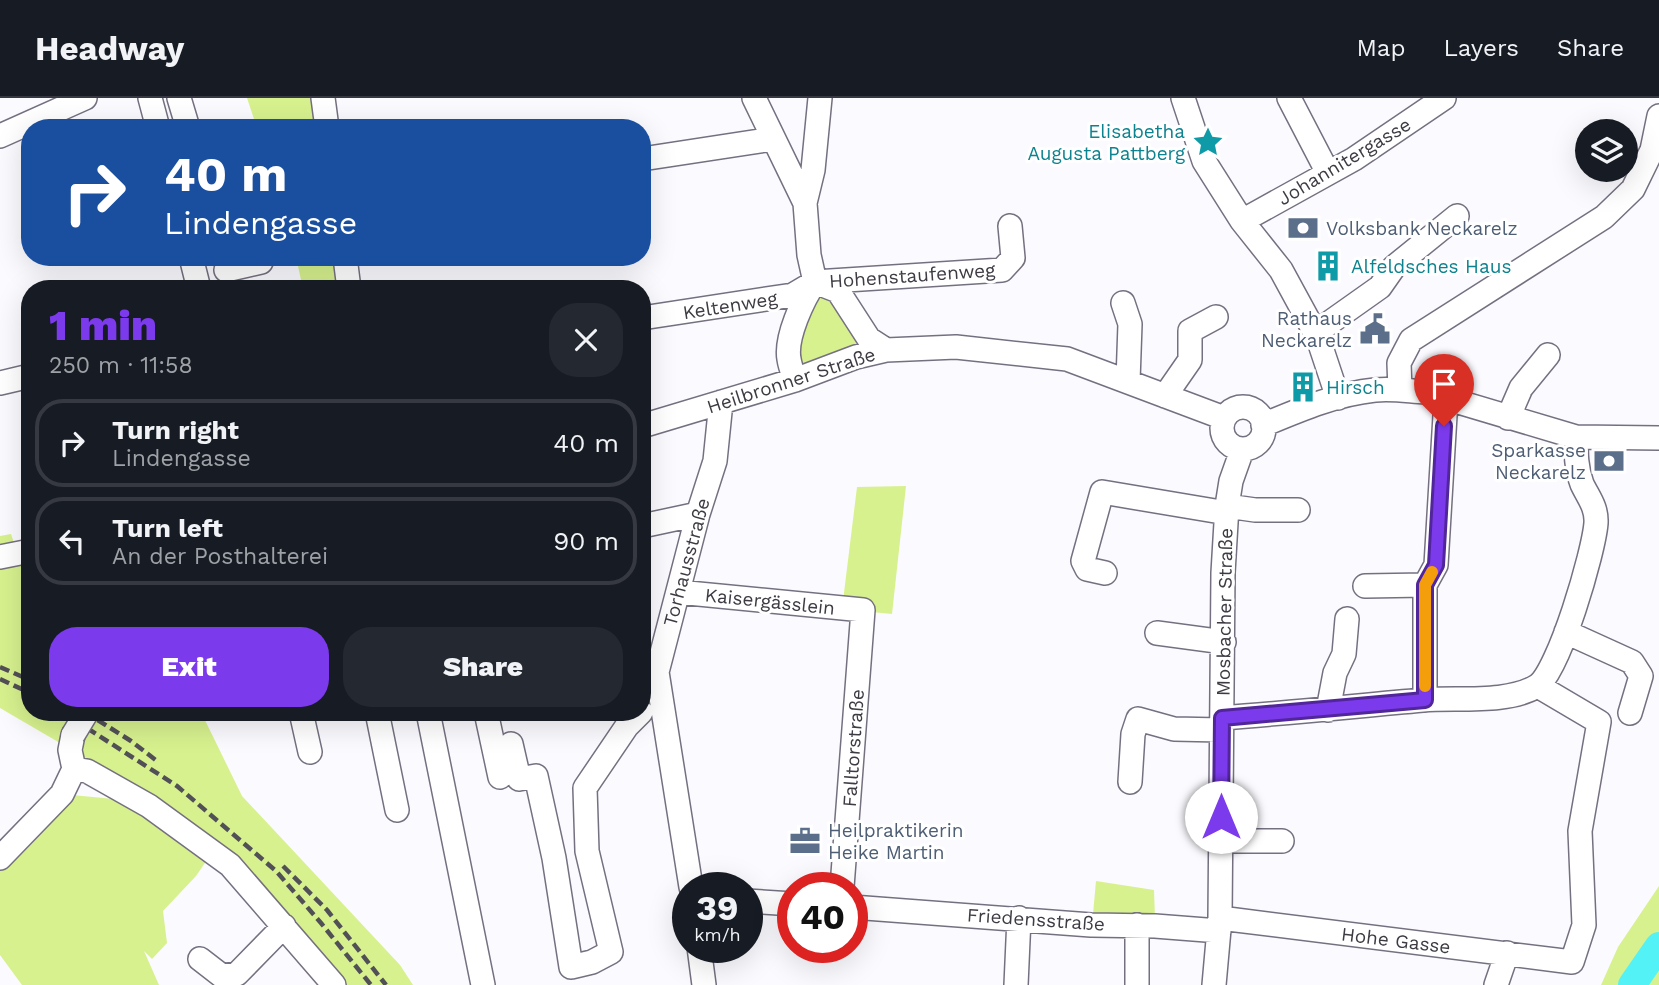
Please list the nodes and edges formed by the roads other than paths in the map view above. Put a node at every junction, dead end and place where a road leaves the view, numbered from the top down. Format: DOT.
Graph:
graph roads {
  1 [pos="85,98"];
  2 [pos="150,98"];
  3 [pos="179,98"];
  4 [pos="323,98"];
  5 [pos="754,98"];
  6 [pos="820,98"];
  7 [pos="1183,98"];
  8 [pos="1289,98"];
  9 [pos="1444,98"];
  10 [pos="1659,116"];
  11 [pos="38,119"];
  12 [pos="156,119"];
  13 [pos="185,119"];
  14 [pos="326,119"];
  15 [pos="21,127"];
  16 [pos="0,136"];
  17 [pos="773,139"];
  18 [pos="651,158"];
  19 [pos="1328,173"];
  20 [pos="805,203"];
  21 [pos="1457,216"];
  22 [pos="1242,221"];
  23 [pos="1010,226"];
  24 [pos="247,266"];
  25 [pos="226,272"];
  26 [pos="815,282"];
  27 [pos="1123,303"];
  28 [pos="651,317"];
  29 [pos="1216,317"];
  30 [pos="1315,332"];
  31 [pos="886,350"];
  32 [pos="1548,355"];
  33 [pos="2,375"];
  34 [pos="21,376"];
  35 [pos="795,380"];
  36 [pos="1128,381"];
  37 [pos="1399,390"];
  38 [pos="1165,396"];
  39 [pos="1338,398"];
  40 [pos="1446,399"];
  41 [pos="721,402"];
  42 [pos="1224,418"];
  43 [pos="1508,418"];
  44 [pos="651,423"];
  45 [pos="1264,425"];
  46 [pos="1576,437"];
  47 [pos="1659,438"];
  48 [pos="1242,450"];
  49 [pos="1227,510"];
  50 [pos="1298,510"];
  51 [pos="698,514"];
  52 [pos="651,524"];
  53 [pos="21,553"];
  54 [pos="0,557"];
  55 [pos="1105,573"];
  56 [pos="1425,585"];
  57 [pos="1365,586"];
  58 [pos="678,592"];
  59 [pos="863,610"];
  60 [pos="1347,619"];
  61 [pos="1566,632"];
  62 [pos="1157,633"];
  63 [pos="1224,642"];
  64 [pos="653,681"];
  65 [pos="1538,686"];
  66 [pos="1425,700"];
  67 [pos="1328,710"];
  68 [pos="1630,713"];
  69 [pos="82,721"];
  70 [pos="303,721"];
  71 [pos="379,721"];
  72 [pos="430,721"];
  73 [pos="488,721"];
  74 [pos="632,721"];
  75 [pos="1222,724"];
  76 [pos="511,744"];
  77 [pos="310,752"];
  78 [pos="74,769"];
  79 [pos="500,777"];
  80 [pos="1130,782"];
  81 [pos="397,810"];
  82 [pos="1221,841"];
  83 [pos="1282,841"];
  84 [pos="0,858"];
  85 [pos="688,872"];
  86 [pos="843,872"];
  87 [pos="868,908"];
  88 [pos="1019,918"];
  89 [pos="1220,924"];
  90 [pos="1137,925"];
  91 [pos="284,926"];
  92 [pos="1507,953"];
  93 [pos="200,959"];
  94 [pos="701,963"];
  95 [pos="1137,984"];
  96 [pos="334,985"];
  97 [pos="483,985"];
  98 [pos="704,985"];
  99 [pos="1016,985"];
  100 [pos="1214,985"];
  101 [pos="1496,985"];
  1 -- 11 [label="street"];
  2 -- 12 [label="street"];
  3 -- 13 [label="street"];
  4 -- 14 [label="street"];
  5 -- 17 [label="street"];
  6 -- 20 [label="street"];
  7 -- 22 [label="street"];
  8 -- 19 [label="street"];
  9 -- 19 [label="street, Johannitergasse"];
  10 -- 37 [label="street"];
  15 -- 16 [label="street"];
  17 -- 18 [label="street"];
  17 -- 20 [label="street"];
  19 -- 22 [label="street, Johannitergasse"];
  20 -- 26 [label="street"];
  21 -- 30 [label="street"];
  22 -- 30 [label="street"];
  23 -- 26 [label="street, Hohenstaufenweg"];
  24 -- 25 [label="street"];
  26 -- 28 [label="street, Keltenweg"];
  26 -- 31 [label="street"];
  26 -- 35 [label="street"];
  27 -- 36 [label="street"];
  29 -- 38 [label="street"];
  30 -- 39 [label="street"];
  31 -- 35 [label="street, Heilbronner Straße"];
  31 -- 36 [label="street, Heilbronner Straße"];
  32 -- 43 [label="street"];
  33 -- 34 [label="street"];
  35 -- 41 [label="street, Heilbronner Straße"];
  36 -- 38 [label="street, Heilbronner Straße"];
  37 -- 39 [label="street"];
  37 -- 40 [label="street"];
  38 -- 42 [label="street, Heilbronner Straße"];
  39 -- 45 [label="street"];
  40 -- 43 [label="street"];
  40 -- 56 [label="street"];
  41 -- 44 [label="street, Heilbronner Straße"];
  41 -- 51 [label="street, Torhausstraße"];
  42 -- 45 [label="street"];
  42 -- 48 [label="street"];
  43 -- 46 [label="street"];
  45 -- 48 [label="street"];
  46 -- 47 [label="street"];
  46 -- 61 [label="street"];
  48 -- 49 [label="street, Mosbacher Straße"];
  49 -- 50 [label="street"];
  49 -- 55 [label="street"];
  49 -- 63 [label="street, Mosbacher Straße"];
  51 -- 52 [label="street"];
  51 -- 58 [label="street, Torhausstraße"];
  53 -- 54 [label="street"];
  56 -- 57 [label="street"];
  56 -- 66 [label="street"];
  58 -- 59 [label="street, Kaisergässlein"];
  58 -- 64 [label="street, Torhausstraße"];
  59 -- 86 [label="street, Falltorstraße"];
  60 -- 67 [label="street"];
  61 -- 65 [label="street"];
  61 -- 68 [label="street"];
  62 -- 63 [label="street"];
  63 -- 75 [label="street, Mosbacher Straße"];
  64 -- 85 [label="street, Torhausstraße"];
  65 -- 66 [label="street"];
  65 -- 92 [label="street, Hohe Gasse"];
  66 -- 67 [label="street"];
  67 -- 75 [label="street"];
  69 -- 78 [label="street, bridge"];
  70 -- 77 [label="street"];
  71 -- 81 [label="street"];
  72 -- 97 [label="street"];
  73 -- 79 [label="street"];
  74 -- 76 [label="street"];
  75 -- 80 [label="street"];
  75 -- 82 [label="street, Mosbacher Straße"];
  78 -- 84 [label="street"];
  78 -- 91 [label="street"];
  82 -- 83 [label="street"];
  82 -- 89 [label="street, Mosbacher Straße"];
  87 -- 88 [label="street, Friedensstraße"];
  88 -- 90 [label="street, Friedensstraße"];
  88 -- 99 [label="street"];
  89 -- 90 [label="street, Friedensstraße"];
  89 -- 92 [label="street, Hohe Gasse"];
  89 -- 100 [label="street, Mosbacher Straße"];
  90 -- 95 [label="street"];
  91 -- 93 [label="street"];
  91 -- 96 [label="street"];
  92 -- 101 [label="street"];
  94 -- 98 [label="street"];
}
